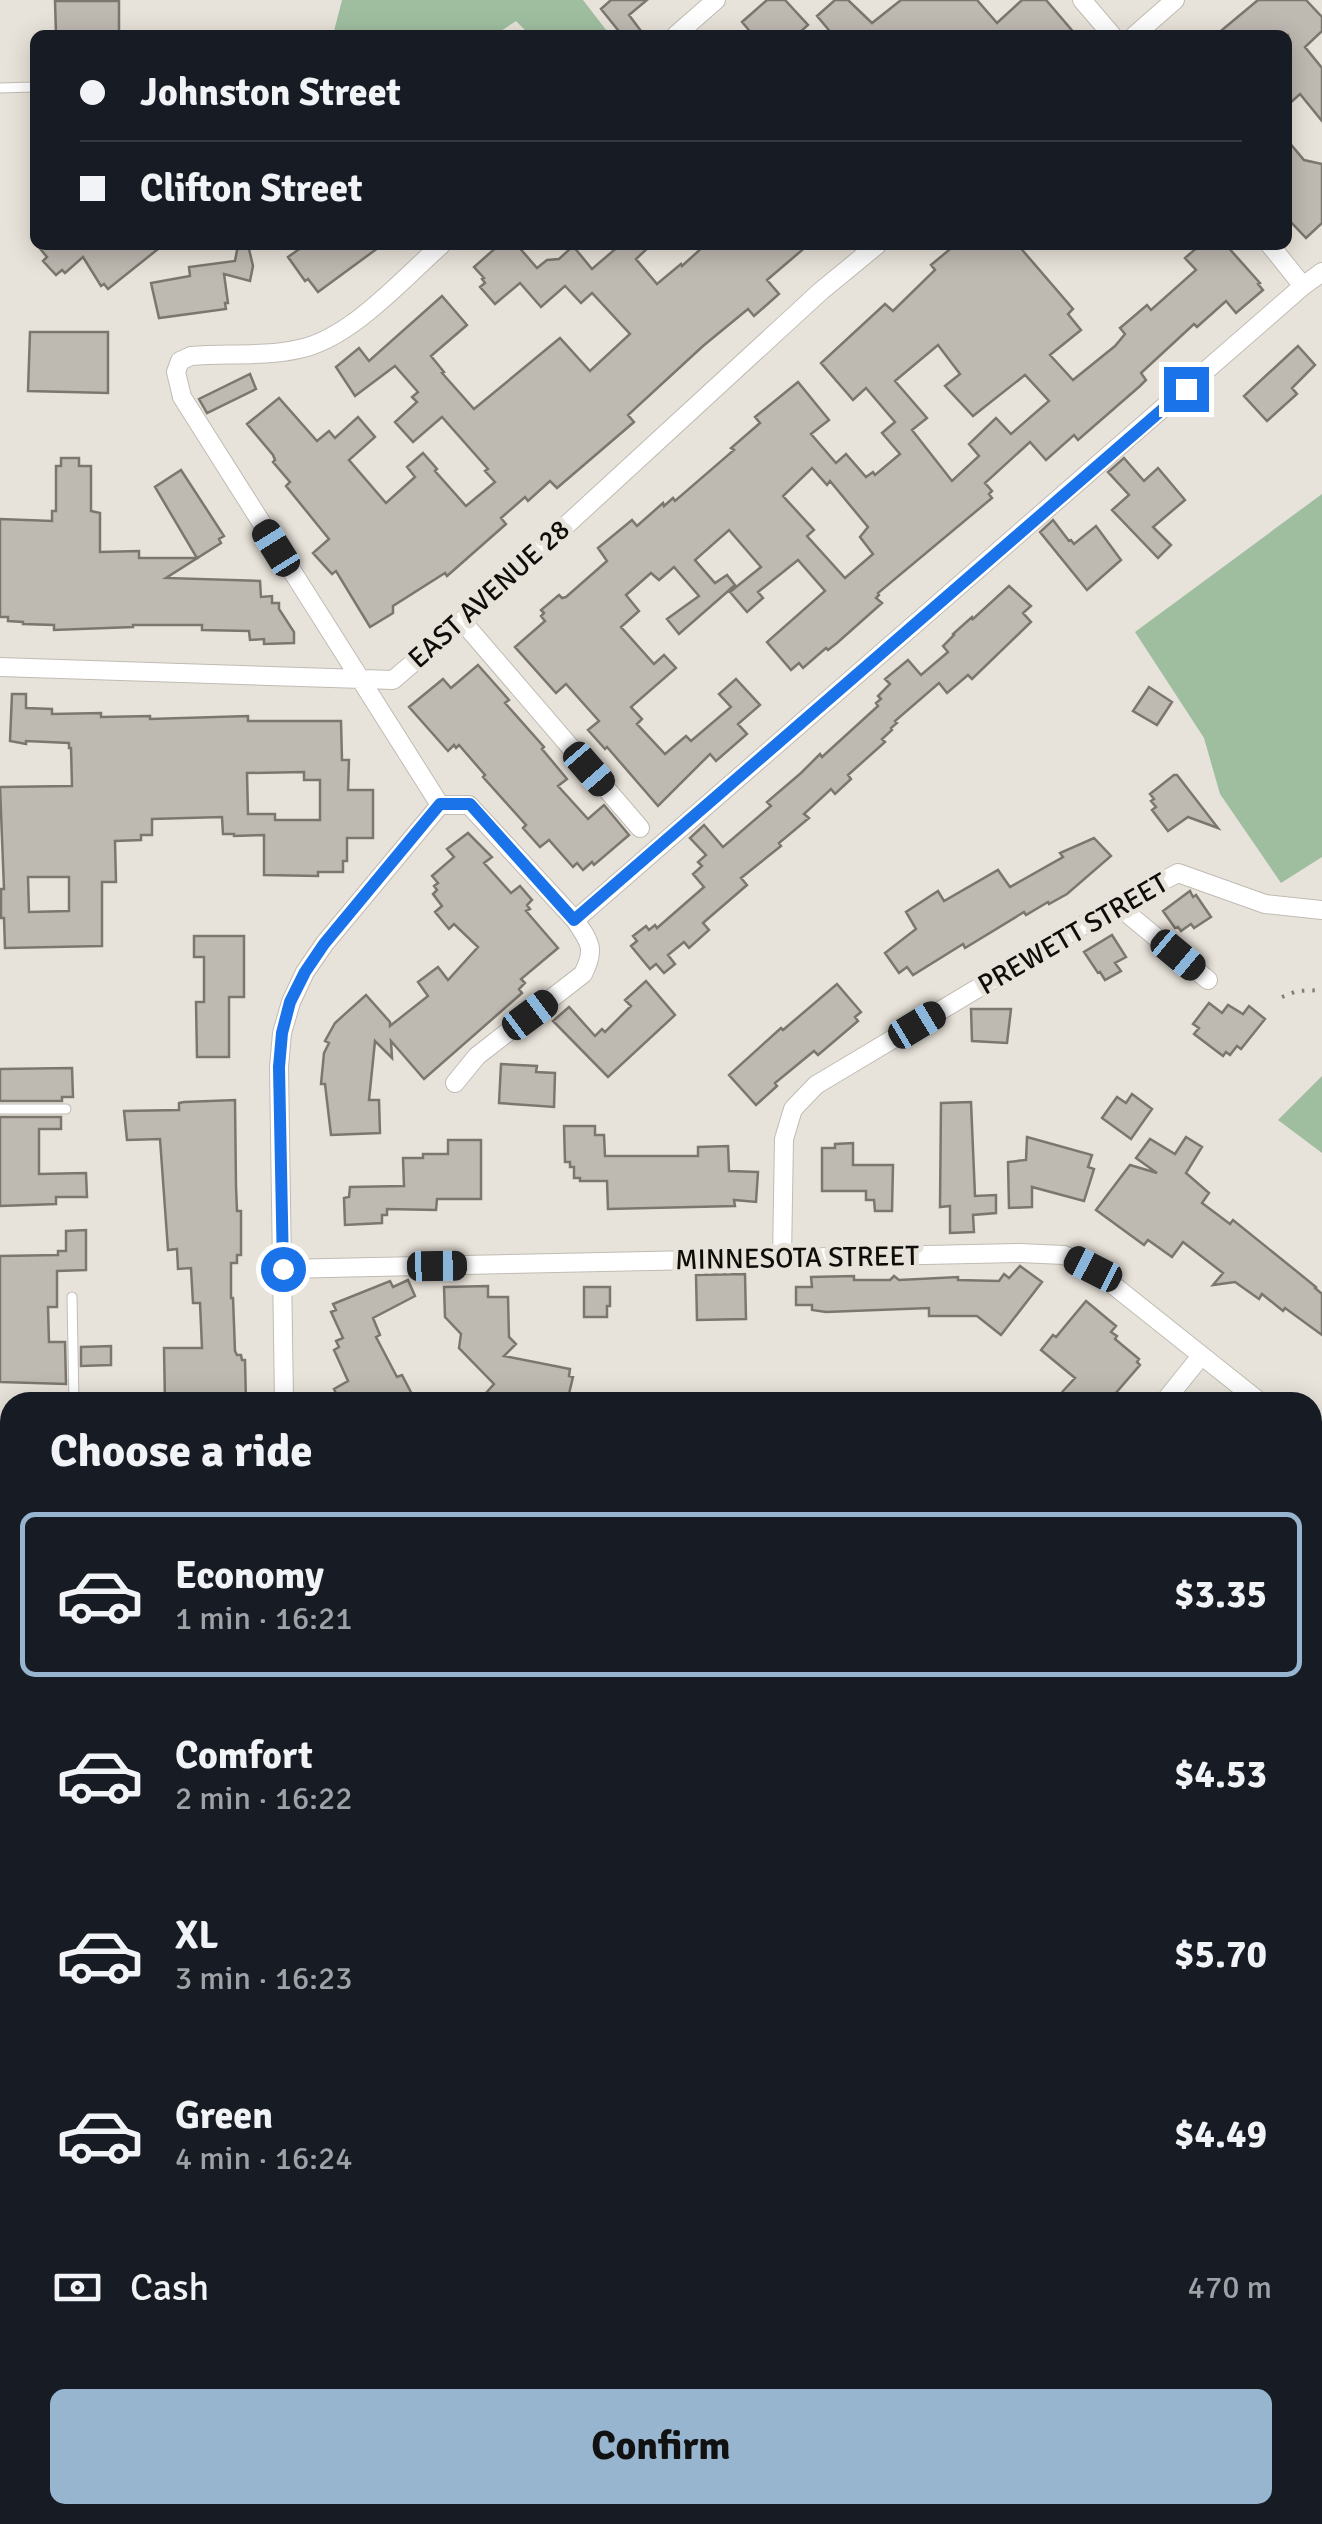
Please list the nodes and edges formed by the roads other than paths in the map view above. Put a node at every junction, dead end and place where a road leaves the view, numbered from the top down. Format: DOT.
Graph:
graph roads {
  1 [pos="716,0"];
  2 [pos="1082,0"];
  3 [pos="1175,0"];
  4 [pos="682,30"];
  5 [pos="1108,30"];
  6 [pos="1141,30"];
  7 [pos="30,87"];
  8 [pos="0,88"];
  9 [pos="435,250"];
  10 [pos="872,250"];
  11 [pos="1274,250"];
  12 [pos="1322,272"];
  13 [pos="1303,286"];
  14 [pos="462,620"];
  15 [pos="0,667"];
  16 [pos="359,680"];
  17 [pos="440,804"];
  18 [pos="640,828"];
  19 [pos="1117,905"];
  20 [pos="1322,910"];
  21 [pos="574,920"];
  22 [pos="1208,980"];
  23 [pos="455,1083"];
  24 [pos="0,1109"];
  25 [pos="66,1109"];
  26 [pos="782,1258"];
  27 [pos="283,1269"];
  28 [pos="72,1297"];
  29 [pos="1201,1356"];
  30 [pos="74,1392"];
  31 [pos="284,1392"];
  32 [pos="1172,1392"];
  33 [pos="1246,1392"];
  1 -- 4 [label="street"];
  2 -- 5 [label="street"];
  3 -- 6 [label="street"];
  7 -- 8 [label="lane"];
  9 -- 16 [label="street"];
  10 -- 14 [label="street, EAST AVENUE 28"];
  11 -- 13 [label="street"];
  12 -- 13 [label="street"];
  13 -- 21 [label="street"];
  14 -- 16 [label="street, EAST AVENUE 28"];
  14 -- 18 [label="street"];
  15 -- 16 [label="street, EAST AVENUE 28"];
  16 -- 17 [label="street"];
  17 -- 21 [label="street"];
  17 -- 27 [label="street"];
  19 -- 20 [label="street, PREWETT STREET"];
  19 -- 22 [label="street"];
  19 -- 26 [label="street, PREWETT STREET"];
  21 -- 23 [label="street"];
  24 -- 25 [label="lane"];
  26 -- 27 [label="street, MINNESOTA STREET"];
  26 -- 29 [label="street, MINNESOTA STREET"];
  27 -- 31 [label="street"];
  28 -- 30 [label="lane"];
  29 -- 32 [label="street"];
  29 -- 33 [label="street, MINNESOTA STREET"];
}
